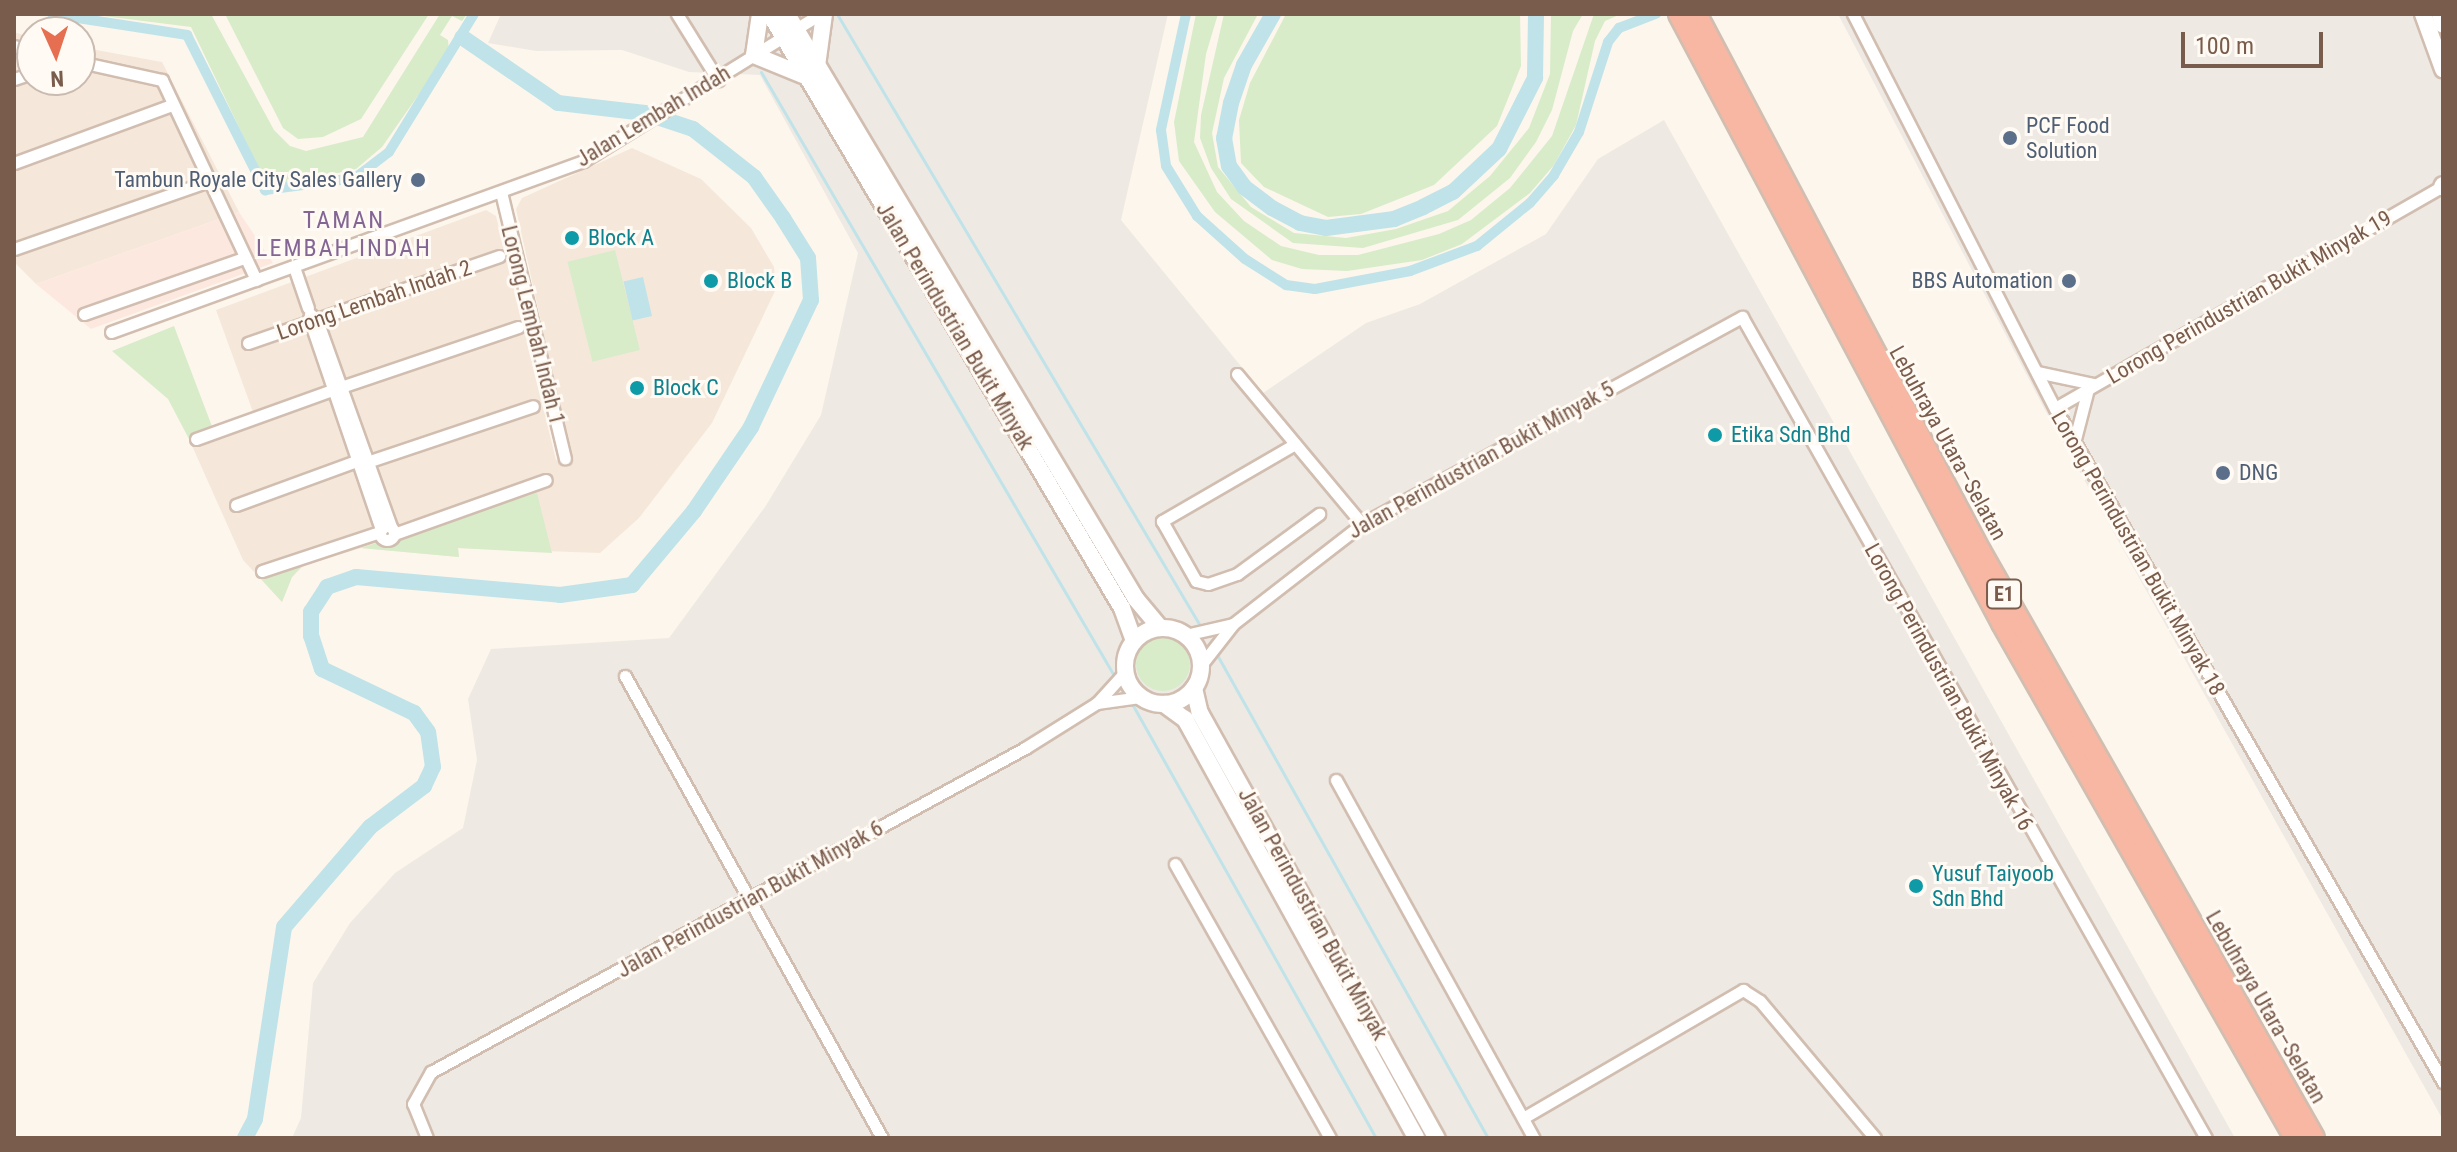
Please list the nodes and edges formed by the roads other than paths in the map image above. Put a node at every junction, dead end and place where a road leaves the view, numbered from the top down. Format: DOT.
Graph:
graph roads {
  1 [pos="677,14"];
  2 [pos="760,14"];
  3 [pos="770,14"];
  4 [pos="822,14"];
  5 [pos="1679,14"];
  6 [pos="1696,14"];
  7 [pos="1853,14"];
  8 [pos="2423,14"];
  9 [pos="2440,14"];
  10 [pos="2443,25"];
  11 [pos="789,26"];
  12 [pos="1702,44"];
  13 [pos="754,55"];
  14 [pos="96,65"];
  15 [pos="2443,69"];
  16 [pos="812,71"];
  17 [pos="718,80"];
  18 [pos="172,105"];
  19 [pos="14,163"];
  20 [pos="209,181"];
  21 [pos="2443,186"];
  22 [pos="501,192"];
  23 [pos="14,249"];
  24 [pos="499,256"];
  25 [pos="244,258"];
  26 [pos="294,267"];
  27 [pos="256,280"];
  28 [pos="308,308"];
  29 [pos="84,314"];
  30 [pos="1742,317"];
  31 [pos="312,321"];
  32 [pos="518,327"];
  33 [pos="111,332"];
  34 [pos="248,343"];
  35 [pos="2036,371"];
  36 [pos="1237,374"];
  37 [pos="2092,387"];
  38 [pos="336,389"];
  39 [pos="533,406"];
  40 [pos="2055,408"];
  41 [pos="196,439"];
  42 [pos="2074,443"];
  43 [pos="1295,444"];
  44 [pos="565,458"];
  45 [pos="362,462"];
  46 [pos="546,480"];
  47 [pos="236,505"];
  48 [pos="1319,514"];
  49 [pos="1362,524"];
  50 [pos="387,531"];
  51 [pos="262,571"];
  52 [pos="1233,624"];
  53 [pos="1160,628"];
  54 [pos="1191,634"];
  55 [pos="1134,641"];
  56 [pos="1204,660"];
  57 [pos="1122,675"];
  58 [pos="625,676"];
  59 [pos="1194,688"];
  60 [pos="1131,699"];
  61 [pos="1097,703"];
  62 [pos="1164,704"];
  63 [pos="1336,780"];
  64 [pos="1175,864"];
  65 [pos="747,897"];
  66 [pos="2443,1082"];
  67 [pos="1523,1118"];
  68 [pos="427,1138"];
  69 [pos="882,1138"];
  70 [pos="1330,1138"];
  71 [pos="1416,1138"];
  72 [pos="1437,1138"];
  73 [pos="1534,1138"];
  74 [pos="1875,1138"];
  75 [pos="2206,1138"];
  76 [pos="2295,1138"];
  77 [pos="2314,1138"];
  1 -- 17 [label="street"];
  2 -- 13 [label="main road"];
  3 -- 11 [label="main road, Jalan Perindustrian Bukit Minyak"];
  4 -- 11 [label="street, Jalan Lembah Indah"];
  4 -- 16 [label="main road"];
  5 -- 12 [label="highway, Lebuhraya Utara–Selatan / E1"];
  6 -- 12 [label="highway, Lebuhraya Utara–Selatan / E1"];
  7 -- 35 [label="street, Lorong Perindustrian Bukit Minyak 18"];
  8 -- 15 [label="main road"];
  9 -- 10 [label="main road"];
  11 -- 13 [label="street, Jalan Lembah Indah"];
  11 -- 16 [label="main road, Jalan Perindustrian Bukit Minyak"];
  12 -- 76 [label="highway, Lebuhraya Utara–Selatan / E1"];
  12 -- 77 [label="highway, Lebuhraya Utara–Selatan / E1"];
  13 -- 16 [label="main road"];
  13 -- 17 [label="street, Jalan Lembah Indah"];
  14 -- 18 [label="street"];
  16 -- 53 [label="main road, Jalan Perindustrian Bukit Minyak"];
  16 -- 55 [label="main road, Jalan Perindustrian Bukit Minyak"];
  17 -- 22 [label="street, Jalan Lembah Indah"];
  18 -- 19 [label="street"];
  18 -- 20 [label="street"];
  20 -- 23 [label="street"];
  20 -- 25 [label="street"];
  21 -- 37 [label="street, Lorong Perindustrian Bukit Minyak 19"];
  22 -- 26 [label="street, Jalan Lembah Indah"];
  22 -- 44 [label="street, Lorong Lembah Indah 1"];
  24 -- 31 [label="street, Lorong Lembah Indah 2"];
  25 -- 27 [label="street"];
  25 -- 29 [label="street"];
  26 -- 27 [label="street, Jalan Lembah Indah"];
  26 -- 28 [label="street"];
  27 -- 33 [label="street, Jalan Lembah Indah"];
  30 -- 49 [label="street, Jalan Perindustrian Bukit Minyak 5"];
  30 -- 75 [label="street, Lorong Perindustrian Bukit Minyak 16"];
  31 -- 34 [label="street, Lorong Lembah Indah 2"];
  31 -- 38 [label="street"];
  32 -- 38 [label="street"];
  35 -- 37 [label="street"];
  35 -- 40 [label="street, Lorong Perindustrian Bukit Minyak 18"];
  36 -- 43 [label="street"];
  37 -- 40 [label="street, Lorong Perindustrian Bukit Minyak 19"];
  37 -- 42 [label="street"];
  38 -- 41 [label="street"];
  38 -- 45 [label="street"];
  39 -- 45 [label="street"];
  40 -- 42 [label="street, Lorong Perindustrian Bukit Minyak 18"];
  42 -- 66 [label="street, Lorong Perindustrian Bukit Minyak 18"];
  43 -- 48 [label="street"];
  43 -- 49 [label="street"];
  45 -- 47 [label="street"];
  45 -- 50 [label="street"];
  46 -- 50 [label="street"];
  49 -- 52 [label="street, Jalan Perindustrian Bukit Minyak 5"];
  50 -- 51 [label="street"];
  52 -- 54 [label="street"];
  52 -- 56 [label="street"];
  53 -- 54 [label="main road"];
  53 -- 55 [label="main road"];
  54 -- 56 [label="main road"];
  55 -- 57 [label="main road"];
  56 -- 59 [label="main road"];
  57 -- 60 [label="main road"];
  57 -- 61 [label="street"];
  58 -- 65 [label="street"];
  59 -- 62 [label="main road"];
  59 -- 72 [label="main road, Jalan Perindustrian Bukit Minyak"];
  60 -- 61 [label="street"];
  60 -- 62 [label="main road"];
  61 -- 65 [label="street, Jalan Perindustrian Bukit Minyak 6"];
  62 -- 71 [label="main road, Jalan Perindustrian Bukit Minyak"];
  63 -- 67 [label="street"];
  64 -- 70 [label="street"];
  65 -- 68 [label="street, Jalan Perindustrian Bukit Minyak 6"];
  65 -- 69 [label="street"];
  67 -- 73 [label="street"];
  67 -- 74 [label="street"];
}
